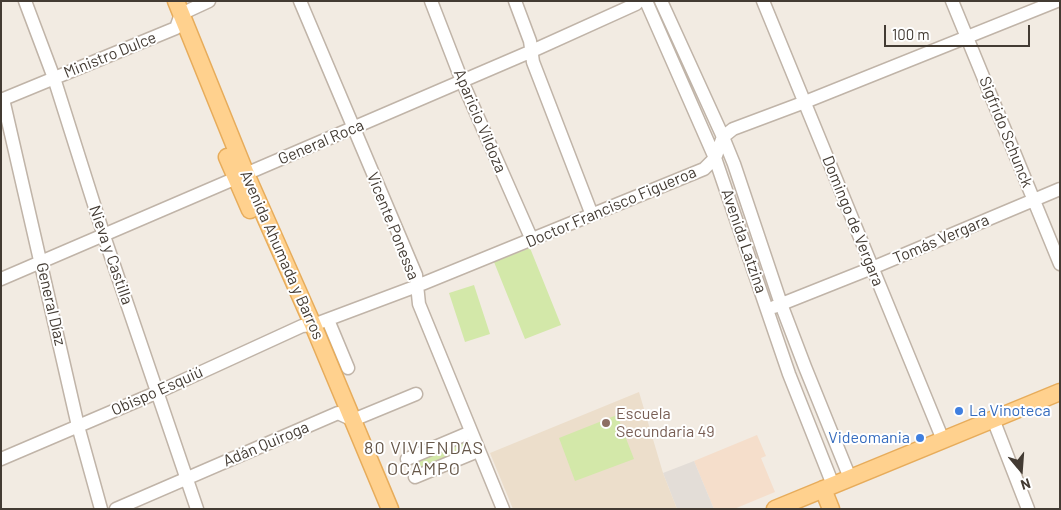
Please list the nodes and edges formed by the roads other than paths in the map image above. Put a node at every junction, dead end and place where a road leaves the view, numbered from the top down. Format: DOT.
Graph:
graph roads {
  1 [pos="25,1"];
  2 [pos="166,1"];
  3 [pos="209,1"];
  4 [pos="300,1"];
  5 [pos="432,1"];
  6 [pos="515,1"];
  7 [pos="639,1"];
  8 [pos="646,1"];
  9 [pos="661,1"];
  10 [pos="763,1"];
  11 [pos="952,1"];
  12 [pos="1057,1"];
  13 [pos="178,14"];
  14 [pos="967,38"];
  15 [pos="532,51"];
  16 [pos="54,78"];
  17 [pos="462,81"];
  18 [pos="2,99"];
  19 [pos="805,102"];
  20 [pos="353,128"];
  21 [pos="723,137"];
  22 [pos="715,158"];
  23 [pos="241,176"];
  24 [pos="1060,190"];
  25 [pos="1033,200"];
  26 [pos="592,215"];
  27 [pos="104,236"];
  28 [pos="532,240"];
  29 [pos="41,263"];
  30 [pos="1060,264"];
  31 [pos="872,268"];
  32 [pos="1,279"];
  33 [pos="417,286"];
  34 [pos="781,304"];
  35 [pos="767,310"];
  36 [pos="314,324"];
  37 [pos="348,368"];
  38 [pos="158,392"];
  39 [pos="1060,392"];
  40 [pos="416,394"];
  41 [pos="346,417"];
  42 [pos="993,419"];
  43 [pos="78,426"];
  44 [pos="471,432"];
  45 [pos="942,440"];
  46 [pos="478,451"];
  47 [pos="1,458"];
  48 [pos="407,459"];
  49 [pos="415,477"];
  50 [pos="187,478"];
  51 [pos="850,478"];
  52 [pos="828,487"];
  53 [pos="101,509"];
  54 [pos="116,509"];
  55 [pos="197,509"];
  56 [pos="378,509"];
  57 [pos="390,509"];
  58 [pos="503,509"];
  59 [pos="775,509"];
  60 [pos="831,509"];
  61 [pos="1028,509"];
  1 -- 16 [label="street, Nieva y Castilla"];
  2 -- 13 [label="main road, Avenida Ahumada y Barros"];
  3 -- 13 [label="street, Ministro Dulce"];
  4 -- 20 [label="street, Vicente Ponessa"];
  5 -- 17 [label="street, Aparicio Vildoza"];
  6 -- 15 [label="street"];
  7 -- 15 [label="street, General Roca"];
  8 -- 22 [label="street, Avenida Latzina"];
  9 -- 21 [label="street, Avenida Latzina"];
  10 -- 19 [label="street, Domingo de Vergara"];
  11 -- 14 [label="street, Sigfrido Schunck"];
  12 -- 14 [label="street"];
  13 -- 16 [label="street, Ministro Dulce"];
  13 -- 23 [label="main road, Avenida Ahumada y Barros"];
  14 -- 19 [label="street"];
  14 -- 25 [label="street, Sigfrido Schunck"];
  15 -- 17 [label="street, General Roca"];
  15 -- 26 [label="street"];
  16 -- 18 [label="street, Ministro Dulce"];
  16 -- 27 [label="street, Nieva y Castilla"];
  17 -- 20 [label="street, General Roca"];
  17 -- 28 [label="street, Aparicio Vildoza"];
  18 -- 29 [label="street, General Díaz"];
  19 -- 21 [label="street"];
  19 -- 31 [label="street, Domingo de Vergara"];
  20 -- 23 [label="street, General Roca"];
  20 -- 33 [label="street, Vicente Ponessa"];
  21 -- 22 [label="street, Doctor Francisco Figueroa"];
  21 -- 34 [label="street, Avenida Latzina"];
  22 -- 26 [label="street, Doctor Francisco Figueroa"];
  22 -- 35 [label="street, Avenida Latzina"];
  23 -- 27 [label="street, General Roca"];
  23 -- 36 [label="main road, Avenida Ahumada y Barros"];
  24 -- 25 [label="street, Tomás Vergara"];
  25 -- 30 [label="street, Sigfrido Schunck"];
  25 -- 31 [label="street, Tomás Vergara"];
  26 -- 28 [label="street, Doctor Francisco Figueroa"];
  27 -- 29 [label="street, General Roca"];
  27 -- 38 [label="street, Nieva y Castilla"];
  28 -- 33 [label="street, Doctor Francisco Figueroa"];
  29 -- 32 [label="street, General Roca"];
  29 -- 43 [label="street, General Díaz"];
  31 -- 34 [label="street, Tomás Vergara"];
  31 -- 45 [label="street, Domingo de Vergara"];
  33 -- 36 [label="street, Doctor Francisco Figueroa"];
  33 -- 44 [label="street, Vicente Ponessa"];
  34 -- 35 [label="street, Tomás Vergara"];
  34 -- 51 [label="street, Avenida Latzina"];
  35 -- 52 [label="street, Avenida Latzina"];
  36 -- 37 [label="street"];
  36 -- 38 [label="street, Obispo Esquiú"];
  36 -- 41 [label="main road, Avenida Ahumada y Barros"];
  38 -- 43 [label="street, Obispo Esquiú"];
  38 -- 50 [label="street, Nieva y Castilla"];
  39 -- 42 [label="main road"];
  40 -- 41 [label="street, Adán Quiroga"];
  41 -- 50 [label="street, Adán Quiroga"];
  41 -- 56 [label="main road, Avenida Ahumada y Barros"];
  41 -- 57 [label="main road, Avenida Ahumada y Barros"];
  42 -- 45 [label="main road"];
  42 -- 61 [label="street"];
  43 -- 47 [label="street, Obispo Esquiú"];
  43 -- 53 [label="street, General Díaz"];
  44 -- 46 [label="street, Vicente Ponessa"];
  44 -- 48 [label="street"];
  45 -- 51 [label="main road"];
  46 -- 49 [label="street"];
  46 -- 58 [label="street, Vicente Ponessa"];
  50 -- 54 [label="street, Adán Quiroga"];
  50 -- 55 [label="street, Nieva y Castilla"];
  51 -- 52 [label="main road"];
  52 -- 59 [label="main road"];
  52 -- 60 [label="main road"];
}
